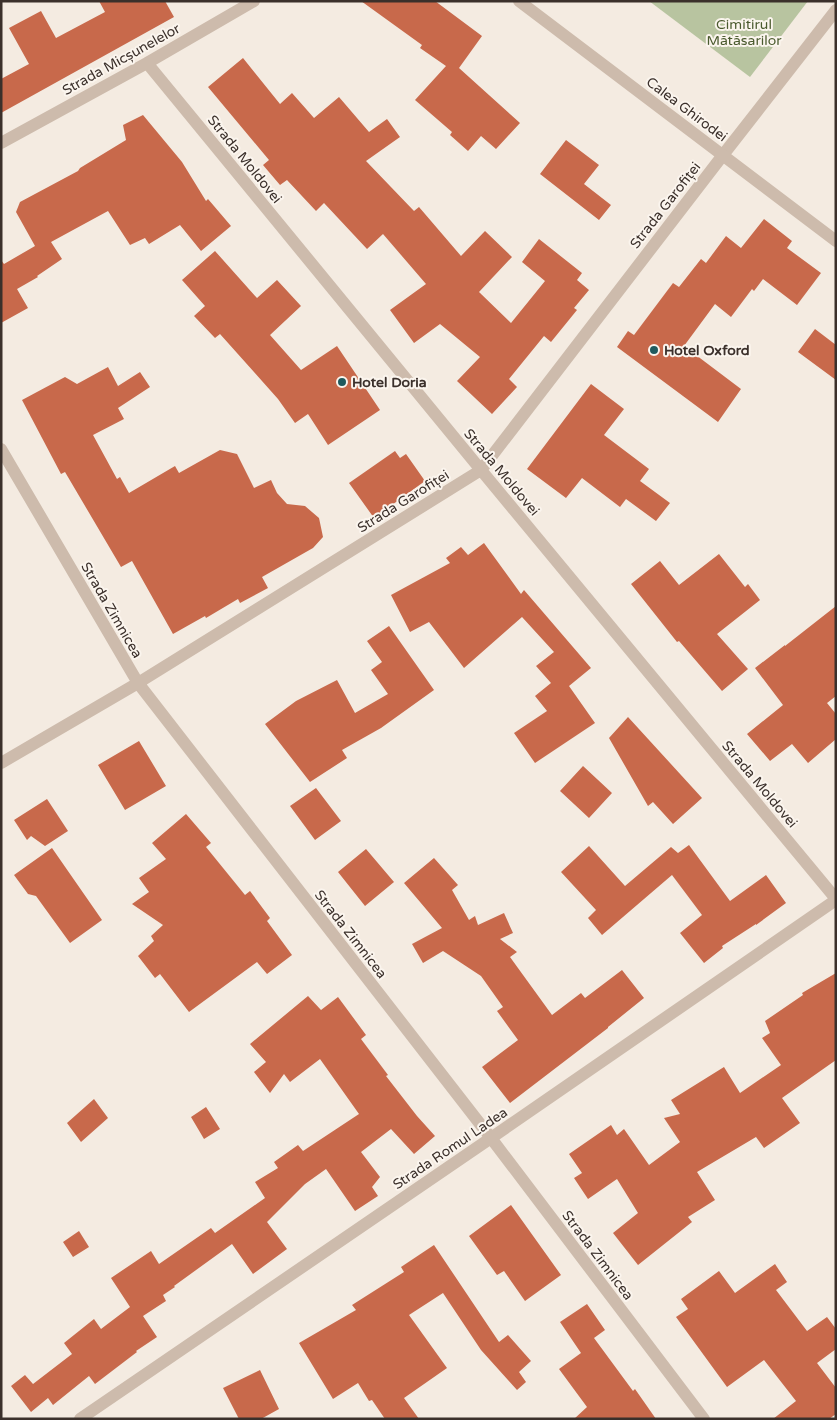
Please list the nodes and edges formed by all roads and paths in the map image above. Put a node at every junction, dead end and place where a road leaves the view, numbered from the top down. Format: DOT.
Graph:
graph roads {
  1 [pos="254,1"];
  2 [pos="519,1"];
  3 [pos="836,10"];
  4 [pos="147,63"];
  5 [pos="1,143"];
  6 [pos="723,155"];
  7 [pos="836,241"];
  8 [pos="1,449"];
  9 [pos="481,470"];
  10 [pos="138,683"];
  11 [pos="1,763"];
  12 [pos="836,899"];
  13 [pos="491,1138"];
  14 [pos="80,1419"];
  15 [pos="704,1419"];
  1 -- 4 [label="street, Strada Micșunelelor"];
  2 -- 6 [label="street, Calea Ghirodei"];
  3 -- 6 [label="street, Strada Garofiței"];
  4 -- 5 [label="street, Strada Micșunelelor"];
  4 -- 9 [label="street, Strada Moldovei"];
  6 -- 7 [label="street, Calea Ghirodei"];
  6 -- 9 [label="street, Strada Garofiței"];
  8 -- 10 [label="street, Strada Zimnicea"];
  9 -- 10 [label="street, Strada Garofiței"];
  9 -- 12 [label="street, Strada Moldovei"];
  10 -- 11 [label="street, Strada Garofiței"];
  10 -- 13 [label="street, Strada Zimnicea"];
  12 -- 13 [label="street, Strada Romul Ladea"];
  13 -- 14 [label="street, Strada Romul Ladea"];
  13 -- 15 [label="street, Strada Zimnicea"];
}
